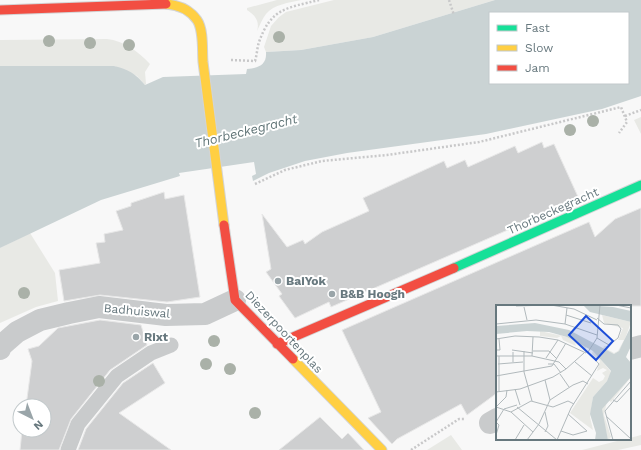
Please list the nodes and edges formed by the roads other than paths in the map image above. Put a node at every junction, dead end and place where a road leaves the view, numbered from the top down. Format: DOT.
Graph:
graph roads {
  1 [pos="190,5"];
  2 [pos="0,10"];
  3 [pos="641,185"];
  4 [pos="235,300"];
  5 [pos="277,344"];
  6 [pos="171,345"];
  7 [pos="641,346"];
  8 [pos="0,349"];
  9 [pos="631,349"];
  10 [pos="68,450"];
  11 [pos="382,450"];
  1 -- 2 [label="street"];
  1 -- 4 [label="street, Diezerpoortenplas"];
  3 -- 5 [label="street, Thorbeckegracht"];
  4 -- 5 [label="street, Diezerpoortenplas"];
  4 -- 8 [label="street, Badhuiswal"];
  5 -- 11 [label="street, Diezerpoortenplas"];
  6 -- 10 [label="lane"];
  7 -- 9 [label="street"];
}
